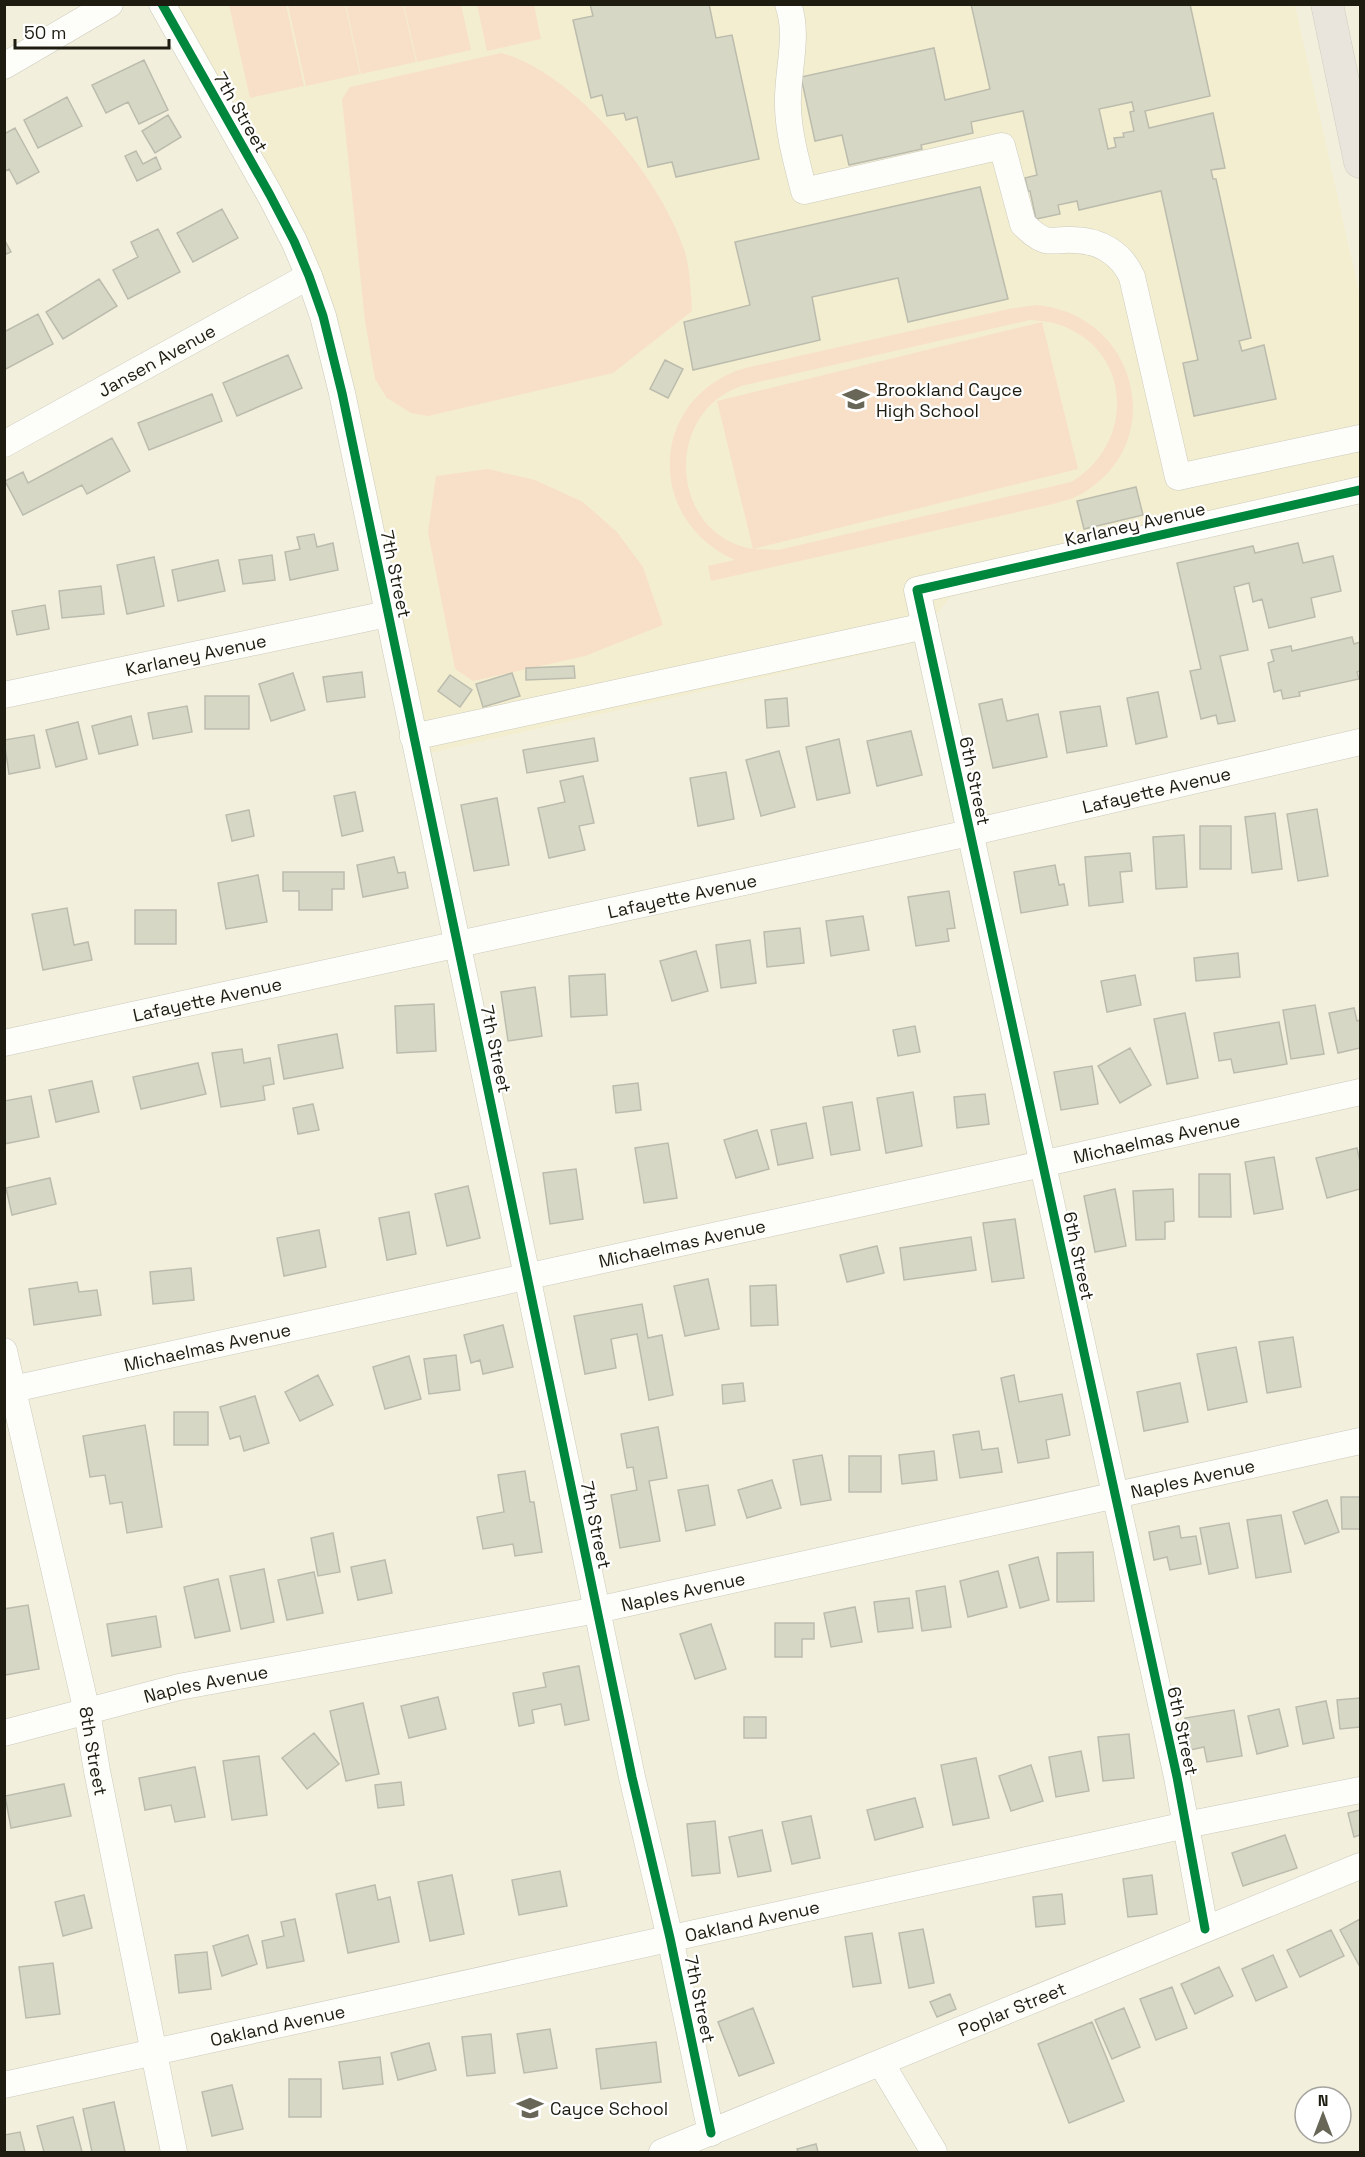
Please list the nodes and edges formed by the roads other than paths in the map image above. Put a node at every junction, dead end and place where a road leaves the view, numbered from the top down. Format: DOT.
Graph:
graph roads {
  1 [pos="110,4"];
  2 [pos="162,4"];
  3 [pos="788,4"];
  4 [pos="1328,4"];
  5 [pos="4,66"];
  6 [pos="1360,162"];
  7 [pos="309,276"];
  8 [pos="1360,438"];
  9 [pos="4,444"];
  10 [pos="1360,490"];
  11 [pos="917,590"];
  12 [pos="387,614"];
  13 [pos="925,626"];
  14 [pos="4,695"];
  15 [pos="413,737"];
  16 [pos="1360,742"];
  17 [pos="969,833"];
  18 [pos="457,944"];
  19 [pos="4,1043"];
  20 [pos="1360,1092"];
  21 [pos="1042,1164"];
  22 [pos="527,1277"];
  23 [pos="4,1351"];
  24 [pos="9,1390"];
  25 [pos="1360,1441"];
  26 [pos="1115,1497"];
  27 [pos="597,1610"];
  28 [pos="87,1712"];
  29 [pos="4,1733"];
  30 [pos="1360,1790"];
  31 [pos="1186,1825"];
  32 [pos="1360,1866"];
  33 [pos="1205,1929"];
  34 [pos="670,1938"];
  35 [pos="153,2053"];
  36 [pos="881,2063"];
  37 [pos="4,2085"];
  38 [pos="711,2133"];
  39 [pos="174,2152"];
  40 [pos="662,2152"];
  41 [pos="934,2152"];
  1 -- 5 [label="street"];
  2 -- 7 [label="street, 7th Street"];
  3 -- 8 [label="street"];
  4 -- 6 [label="main road"];
  7 -- 9 [label="street, Jansen Avenue"];
  7 -- 12 [label="street, 7th Street"];
  10 -- 11 [label="street, Karlaney Avenue"];
  11 -- 13 [label="street, 6th Street"];
  12 -- 14 [label="street, Karlaney Avenue"];
  12 -- 15 [label="street, 7th Street"];
  13 -- 15 [label="street"];
  13 -- 17 [label="street, 6th Street"];
  15 -- 18 [label="street, 7th Street"];
  16 -- 17 [label="street, Lafayette Avenue"];
  17 -- 18 [label="street, Lafayette Avenue"];
  17 -- 21 [label="street, 6th Street"];
  18 -- 19 [label="street, Lafayette Avenue"];
  18 -- 22 [label="street, 7th Street"];
  20 -- 21 [label="street, Michaelmas Avenue"];
  21 -- 22 [label="street, Michaelmas Avenue"];
  21 -- 26 [label="street, 6th Street"];
  22 -- 24 [label="street, Michaelmas Avenue"];
  22 -- 27 [label="street, 7th Street"];
  23 -- 24 [label="street, 8th Street"];
  24 -- 28 [label="street, 8th Street"];
  25 -- 26 [label="street, Naples Avenue"];
  26 -- 27 [label="street, Naples Avenue"];
  26 -- 31 [label="street, 6th Street"];
  27 -- 28 [label="street, Naples Avenue"];
  27 -- 34 [label="street, 7th Street"];
  28 -- 29 [label="street, Naples Avenue"];
  28 -- 35 [label="street, 8th Street"];
  30 -- 31 [label="street, Oakland Avenue"];
  31 -- 33 [label="street, 6th Street"];
  31 -- 34 [label="street, Oakland Avenue"];
  32 -- 33 [label="street, Poplar Street"];
  33 -- 36 [label="street, Poplar Street"];
  34 -- 35 [label="street, Oakland Avenue"];
  34 -- 38 [label="street, 7th Street"];
  35 -- 37 [label="street, Oakland Avenue"];
  35 -- 39 [label="street, 8th Street"];
  36 -- 38 [label="street, Poplar Street"];
  36 -- 41 [label="street"];
  38 -- 40 [label="street, Poplar Street"];
}
